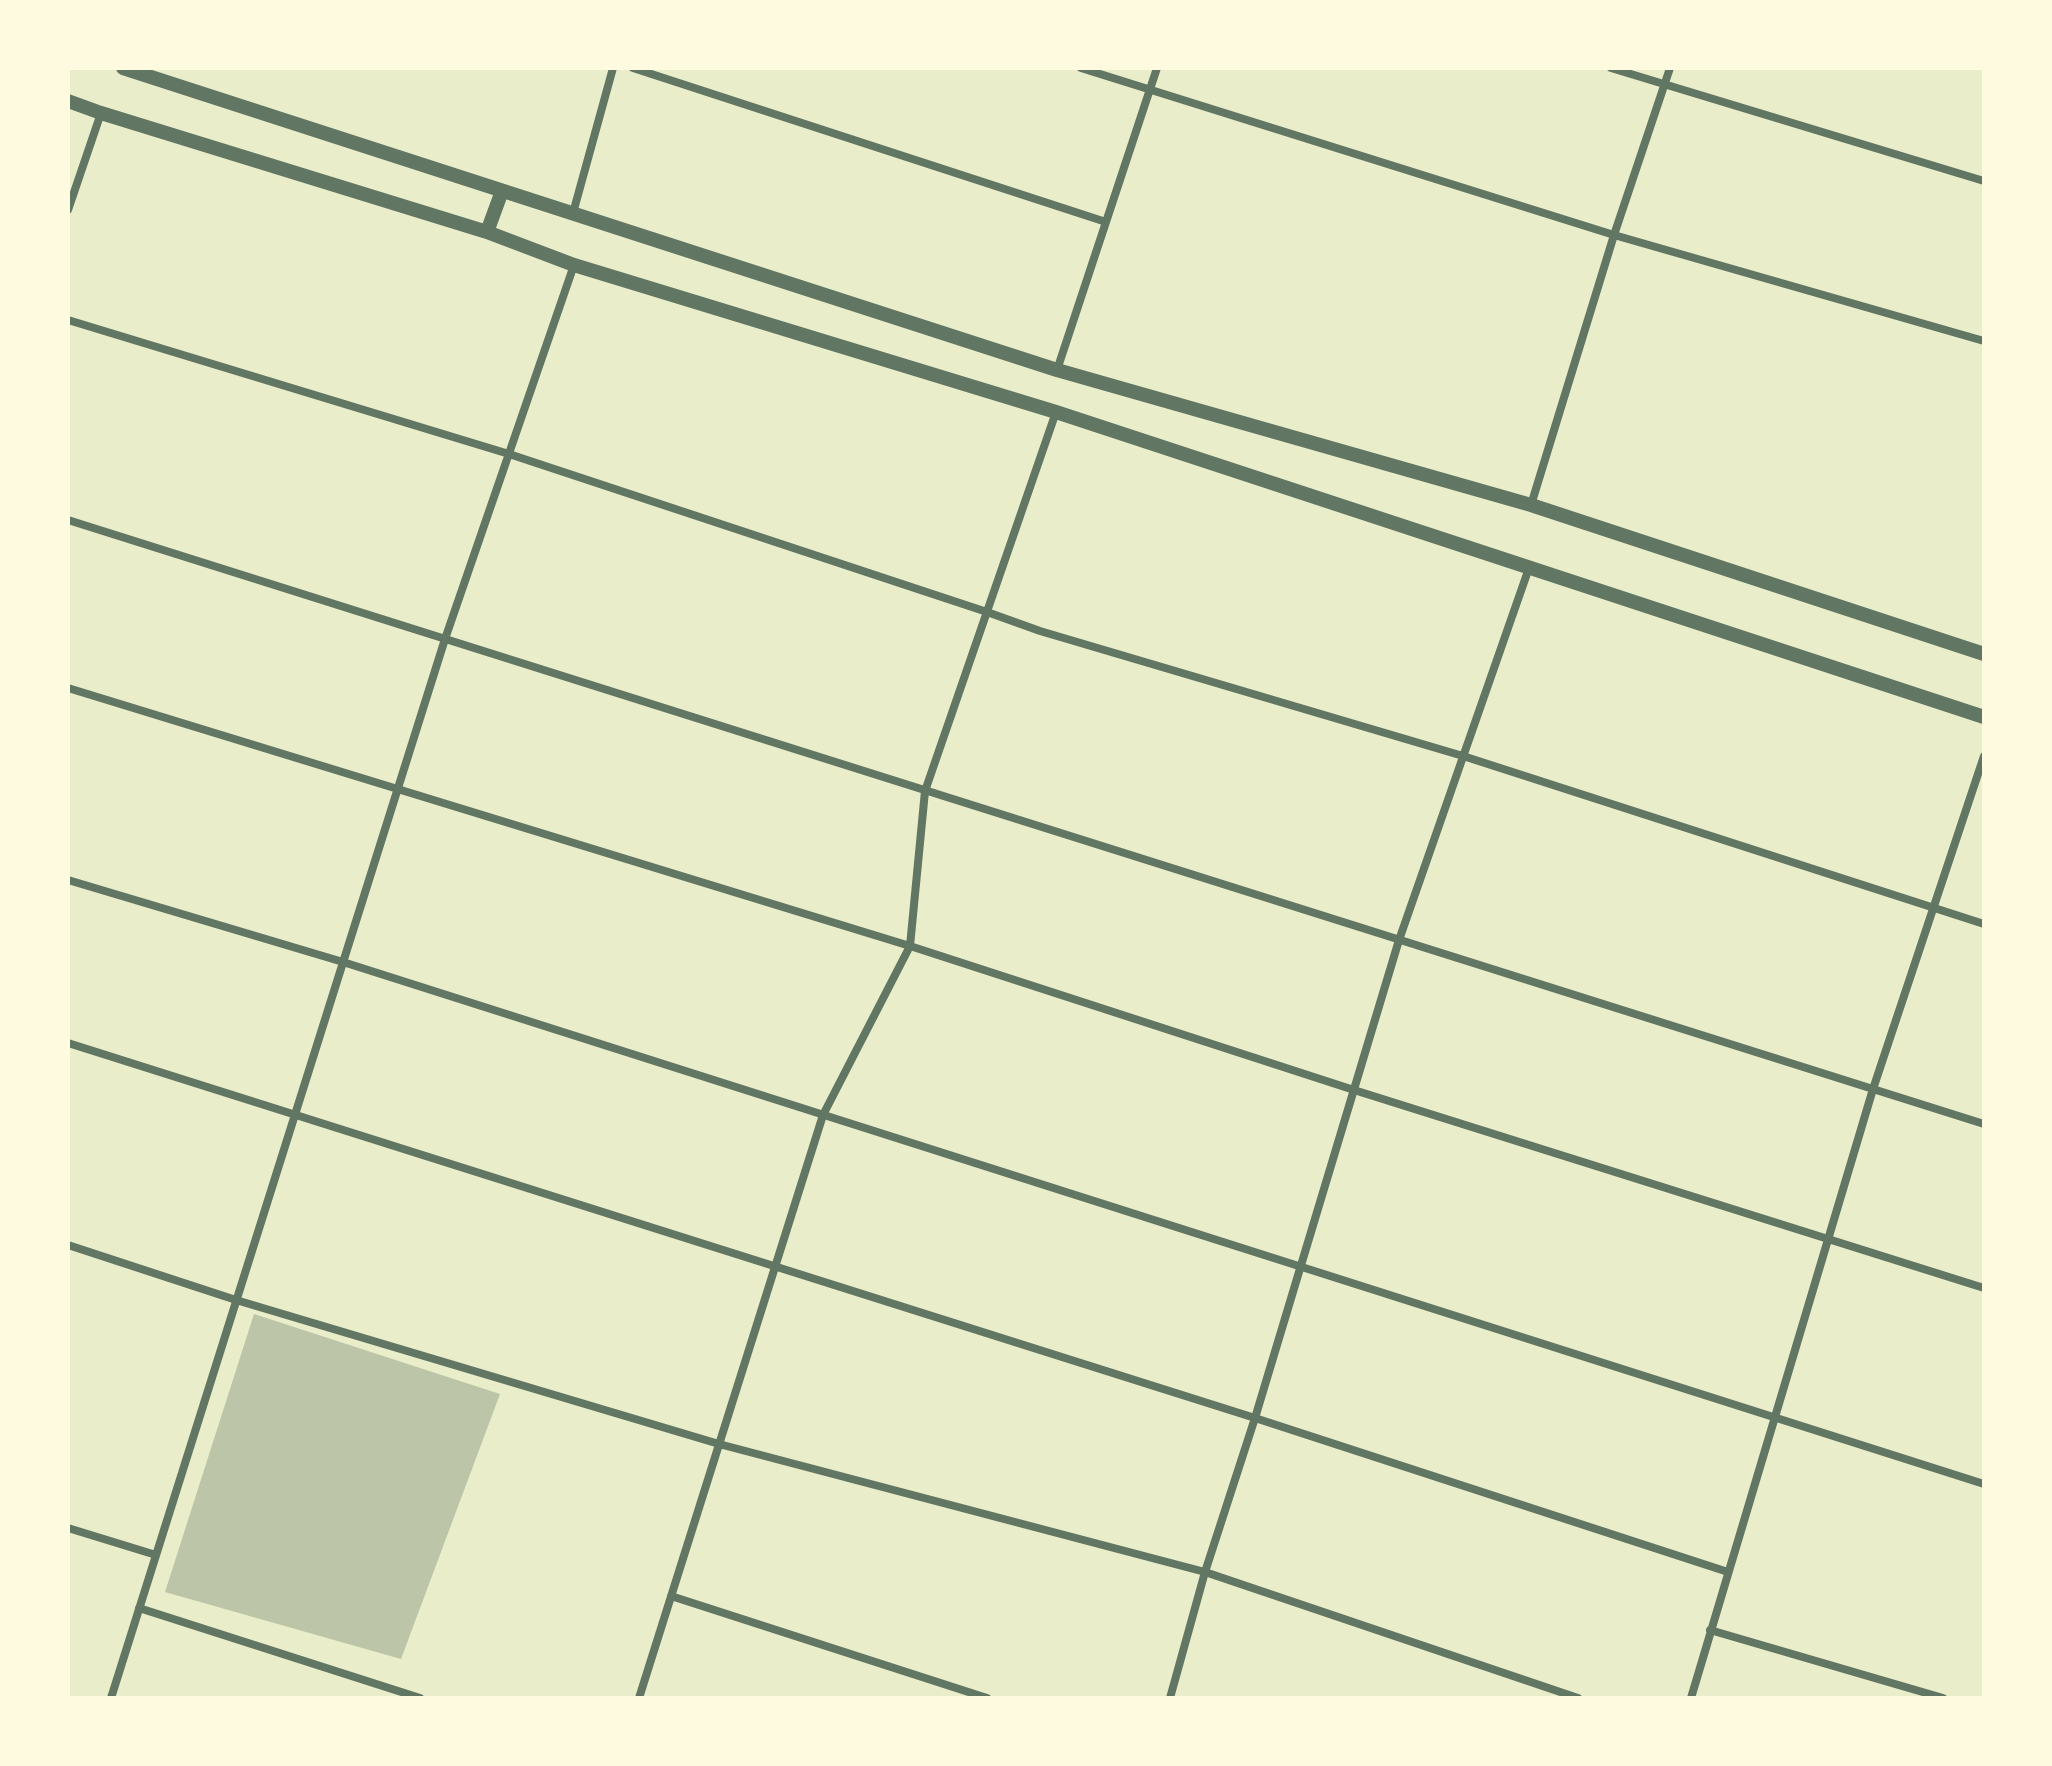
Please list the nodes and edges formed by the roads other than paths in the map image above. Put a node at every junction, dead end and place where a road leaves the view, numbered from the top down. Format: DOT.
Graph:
graph roads {
  1 [pos="123,68"];
  2 [pos="613,68"];
  3 [pos="633,68"];
  4 [pos="1081,68"];
  5 [pos="1157,68"];
  6 [pos="1611,68"];
  7 [pos="1670,68"];
  8 [pos="1664,84"];
  9 [pos="1150,90"];
  10 [pos="68,101"];
  11 [pos="101,113"];
  12 [pos="1984,181"];
  13 [pos="502,191"];
  14 [pos="68,210"];
  15 [pos="573,213"];
  16 [pos="1106,222"];
  17 [pos="487,232"];
  18 [pos="1614,235"];
  19 [pos="574,265"];
  20 [pos="68,320"];
  21 [pos="1984,341"];
  22 [pos="1057,370"];
  23 [pos="1056,412"];
  24 [pos="509,454"];
  25 [pos="1531,505"];
  26 [pos="68,520"];
  27 [pos="1529,568"];
  28 [pos="987,612"];
  29 [pos="445,639"];
  30 [pos="1984,654"];
  31 [pos="68,688"];
  32 [pos="1984,717"];
  33 [pos="1463,756"];
  34 [pos="1984,756"];
  35 [pos="399,788"];
  36 [pos="925,791"];
  37 [pos="68,880"];
  38 [pos="1933,908"];
  39 [pos="1984,924"];
  40 [pos="1399,940"];
  41 [pos="910,946"];
  42 [pos="343,962"];
  43 [pos="68,1043"];
  44 [pos="1873,1089"];
  45 [pos="1354,1090"];
  46 [pos="295,1115"];
  47 [pos="823,1115"];
  48 [pos="1984,1124"];
  49 [pos="1828,1239"];
  50 [pos="68,1245"];
  51 [pos="1301,1266"];
  52 [pos="775,1268"];
  53 [pos="1984,1288"];
  54 [pos="236,1300"];
  55 [pos="1775,1417"];
  56 [pos="1255,1418"];
  57 [pos="719,1444"];
  58 [pos="1984,1484"];
  59 [pos="68,1528"];
  60 [pos="156,1555"];
  61 [pos="1205,1572"];
  62 [pos="1728,1572"];
  63 [pos="671,1596"];
  64 [pos="139,1608"];
  65 [pos="1710,1630"];
  66 [pos="111,1698"];
  67 [pos="420,1698"];
  68 [pos="639,1698"];
  69 [pos="987,1698"];
  70 [pos="1170,1698"];
  71 [pos="1578,1698"];
  72 [pos="1691,1698"];
  73 [pos="1943,1698"];
  1 -- 13 [label="street"];
  2 -- 15 [label="street"];
  3 -- 16 [label="street"];
  4 -- 9 [label="street"];
  5 -- 9 [label="street"];
  6 -- 8 [label="street"];
  7 -- 8 [label="street"];
  8 -- 12 [label="street"];
  8 -- 18 [label="street"];
  9 -- 16 [label="street"];
  9 -- 18 [label="street"];
  10 -- 11 [label="street"];
  11 -- 14 [label="street"];
  11 -- 17 [label="street"];
  13 -- 15 [label="street"];
  13 -- 17 [label="street"];
  15 -- 22 [label="street"];
  16 -- 22 [label="street"];
  17 -- 19 [label="street"];
  18 -- 21 [label="street"];
  18 -- 25 [label="street"];
  19 -- 23 [label="street"];
  19 -- 24 [label="street"];
  20 -- 24 [label="street"];
  22 -- 25 [label="street"];
  23 -- 27 [label="street"];
  23 -- 28 [label="street"];
  24 -- 28 [label="street"];
  24 -- 29 [label="street"];
  25 -- 30 [label="street"];
  26 -- 29 [label="street"];
  27 -- 32 [label="street"];
  27 -- 33 [label="street"];
  28 -- 33 [label="street"];
  28 -- 36 [label="street"];
  29 -- 35 [label="street"];
  29 -- 36 [label="street"];
  31 -- 35 [label="street"];
  33 -- 38 [label="street"];
  33 -- 40 [label="street"];
  34 -- 38 [label="street"];
  35 -- 41 [label="street"];
  35 -- 42 [label="street"];
  36 -- 40 [label="street"];
  36 -- 41 [label="street"];
  37 -- 42 [label="street"];
  38 -- 39 [label="street"];
  38 -- 44 [label="street"];
  40 -- 44 [label="street"];
  40 -- 45 [label="street"];
  41 -- 45 [label="street"];
  41 -- 47 [label="street"];
  42 -- 46 [label="street"];
  42 -- 47 [label="street"];
  43 -- 46 [label="street"];
  44 -- 48 [label="street"];
  44 -- 49 [label="street"];
  45 -- 49 [label="street"];
  45 -- 51 [label="street"];
  46 -- 52 [label="street"];
  46 -- 54 [label="street"];
  47 -- 51 [label="street"];
  47 -- 52 [label="street"];
  49 -- 53 [label="street"];
  49 -- 55 [label="street"];
  50 -- 54 [label="street"];
  51 -- 55 [label="street"];
  51 -- 56 [label="street"];
  52 -- 56 [label="street"];
  52 -- 57 [label="street"];
  54 -- 57 [label="street"];
  54 -- 60 [label="street"];
  55 -- 58 [label="street"];
  55 -- 62 [label="street"];
  56 -- 61 [label="street"];
  56 -- 62 [label="street"];
  57 -- 61 [label="street"];
  57 -- 63 [label="street"];
  59 -- 60 [label="street"];
  60 -- 64 [label="street"];
  61 -- 70 [label="street"];
  61 -- 71 [label="street"];
  62 -- 65 [label="street"];
  63 -- 68 [label="street"];
  63 -- 69 [label="street"];
  64 -- 66 [label="street"];
  64 -- 67 [label="street"];
  65 -- 72 [label="street"];
  65 -- 73 [label="street"];
}
